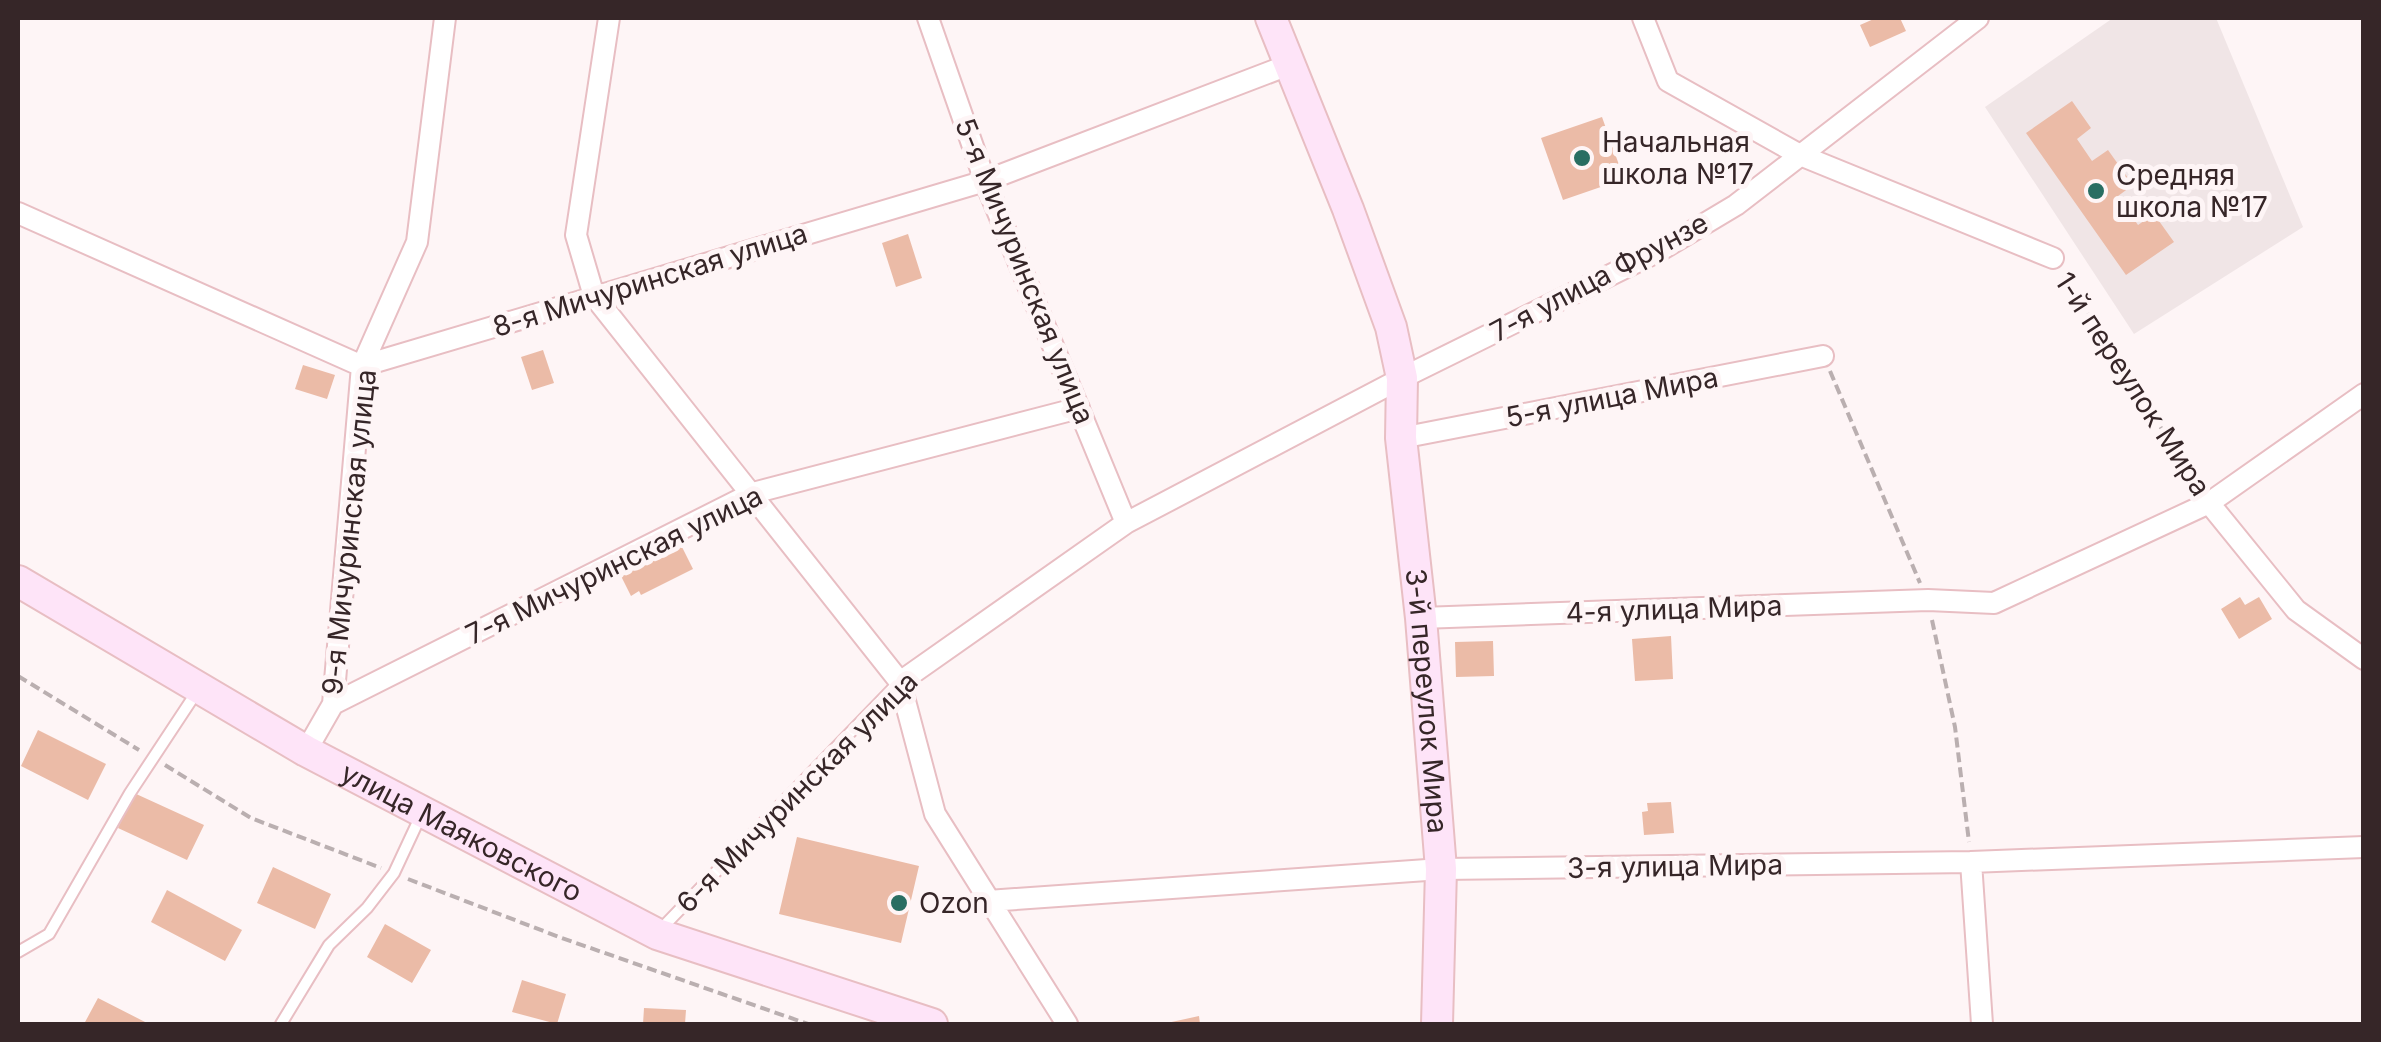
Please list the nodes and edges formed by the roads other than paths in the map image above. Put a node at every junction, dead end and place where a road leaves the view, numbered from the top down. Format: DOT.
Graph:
graph roads {
  1 [pos="445,18"];
  2 [pos="609,18"];
  3 [pos="928,18"];
  4 [pos="1272,18"];
  5 [pos="1643,18"];
  6 [pos="1978,18"];
  7 [pos="1290,64"];
  8 [pos="1800,155"];
  9 [pos="986,181"];
  10 [pos="18,213"];
  11 [pos="2053,258"];
  12 [pos="594,296"];
  13 [pos="1824,356"];
  14 [pos="362,366"];
  15 [pos="1402,378"];
  16 [pos="2364,394"];
  17 [pos="1079,408"];
  18 [pos="1401,438"];
  19 [pos="753,492"];
  20 [pos="2209,503"];
  21 [pos="1126,524"];
  22 [pos="18,582"];
  23 [pos="1420,618"];
  24 [pos="2364,659"];
  25 [pos="900,682"];
  26 [pos="199,688"];
  27 [pos="333,704"];
  28 [pos="306,751"];
  29 [pos="422,812"];
  30 [pos="2364,847"];
  31 [pos="1972,862"];
  32 [pos="1441,869"];
  33 [pos="988,901"];
  34 [pos="657,934"];
  35 [pos="18,952"];
  36 [pos="282,1024"];
  37 [pos="932,1024"];
  38 [pos="1067,1024"];
  39 [pos="1437,1024"];
  40 [pos="1982,1024"];
  1 -- 14 [label="street, 9-я Мичуринская улица"];
  2 -- 12 [label="street"];
  3 -- 9 [label="street, 5-я Мичуринская улица"];
  4 -- 7 [label="street, 3-й переулок Мира"];
  5 -- 8 [label="street, 1-й переулок Мира"];
  6 -- 8 [label="street, 7-я улица Фрунзе"];
  7 -- 9 [label="street, 8-я Мичуринская улица"];
  7 -- 15 [label="street, 3-й переулок Мира"];
  8 -- 11 [label="street, 1-й переулок Мира"];
  8 -- 15 [label="street, 7-я улица Фрунзе"];
  9 -- 12 [label="street, 8-я Мичуринская улица"];
  9 -- 17 [label="street, 5-я Мичуринская улица"];
  10 -- 14 [label="street"];
  12 -- 14 [label="street, 8-я Мичуринская улица"];
  12 -- 19 [label="street"];
  13 -- 18 [label="street, 5-я улица Мира"];
  14 -- 27 [label="street, 9-я Мичуринская улица"];
  15 -- 18 [label="street, 3-й переулок Мира"];
  15 -- 21 [label="street, 6-я Мичуринская улица"];
  16 -- 20 [label="street, 4-я улица Мира"];
  17 -- 19 [label="street, 7-я Мичуринская улица"];
  17 -- 21 [label="street, 5-я Мичуринская улица"];
  18 -- 23 [label="street, 3-й переулок Мира"];
  19 -- 25 [label="street"];
  19 -- 27 [label="street, 7-я Мичуринская улица"];
  20 -- 23 [label="street, 4-я улица Мира"];
  20 -- 24 [label="street, 1-й переулок Мира"];
  21 -- 25 [label="street, 6-я Мичуринская улица"];
  22 -- 26 [label="street, улица Маяковского"];
  23 -- 32 [label="street, 3-й переулок Мира"];
  25 -- 33 [label="street"];
  25 -- 34 [label="lane, 6-я Мичуринская улица"];
  26 -- 28 [label="street, улица Маяковского"];
  26 -- 35 [label="lane"];
  27 -- 28 [label="street, 9-я Мичуринская улица"];
  28 -- 29 [label="street, улица Маяковского"];
  29 -- 34 [label="street, улица Маяковского"];
  29 -- 36 [label="lane"];
  30 -- 31 [label="street, 3-я улица Мира"];
  31 -- 32 [label="street, 3-я улица Мира"];
  31 -- 40 [label="street"];
  32 -- 33 [label="street, 3-я улица Мира"];
  32 -- 39 [label="street, 3-й переулок Мира"];
  33 -- 38 [label="street"];
  34 -- 37 [label="street, улица Маяковского"];
}
